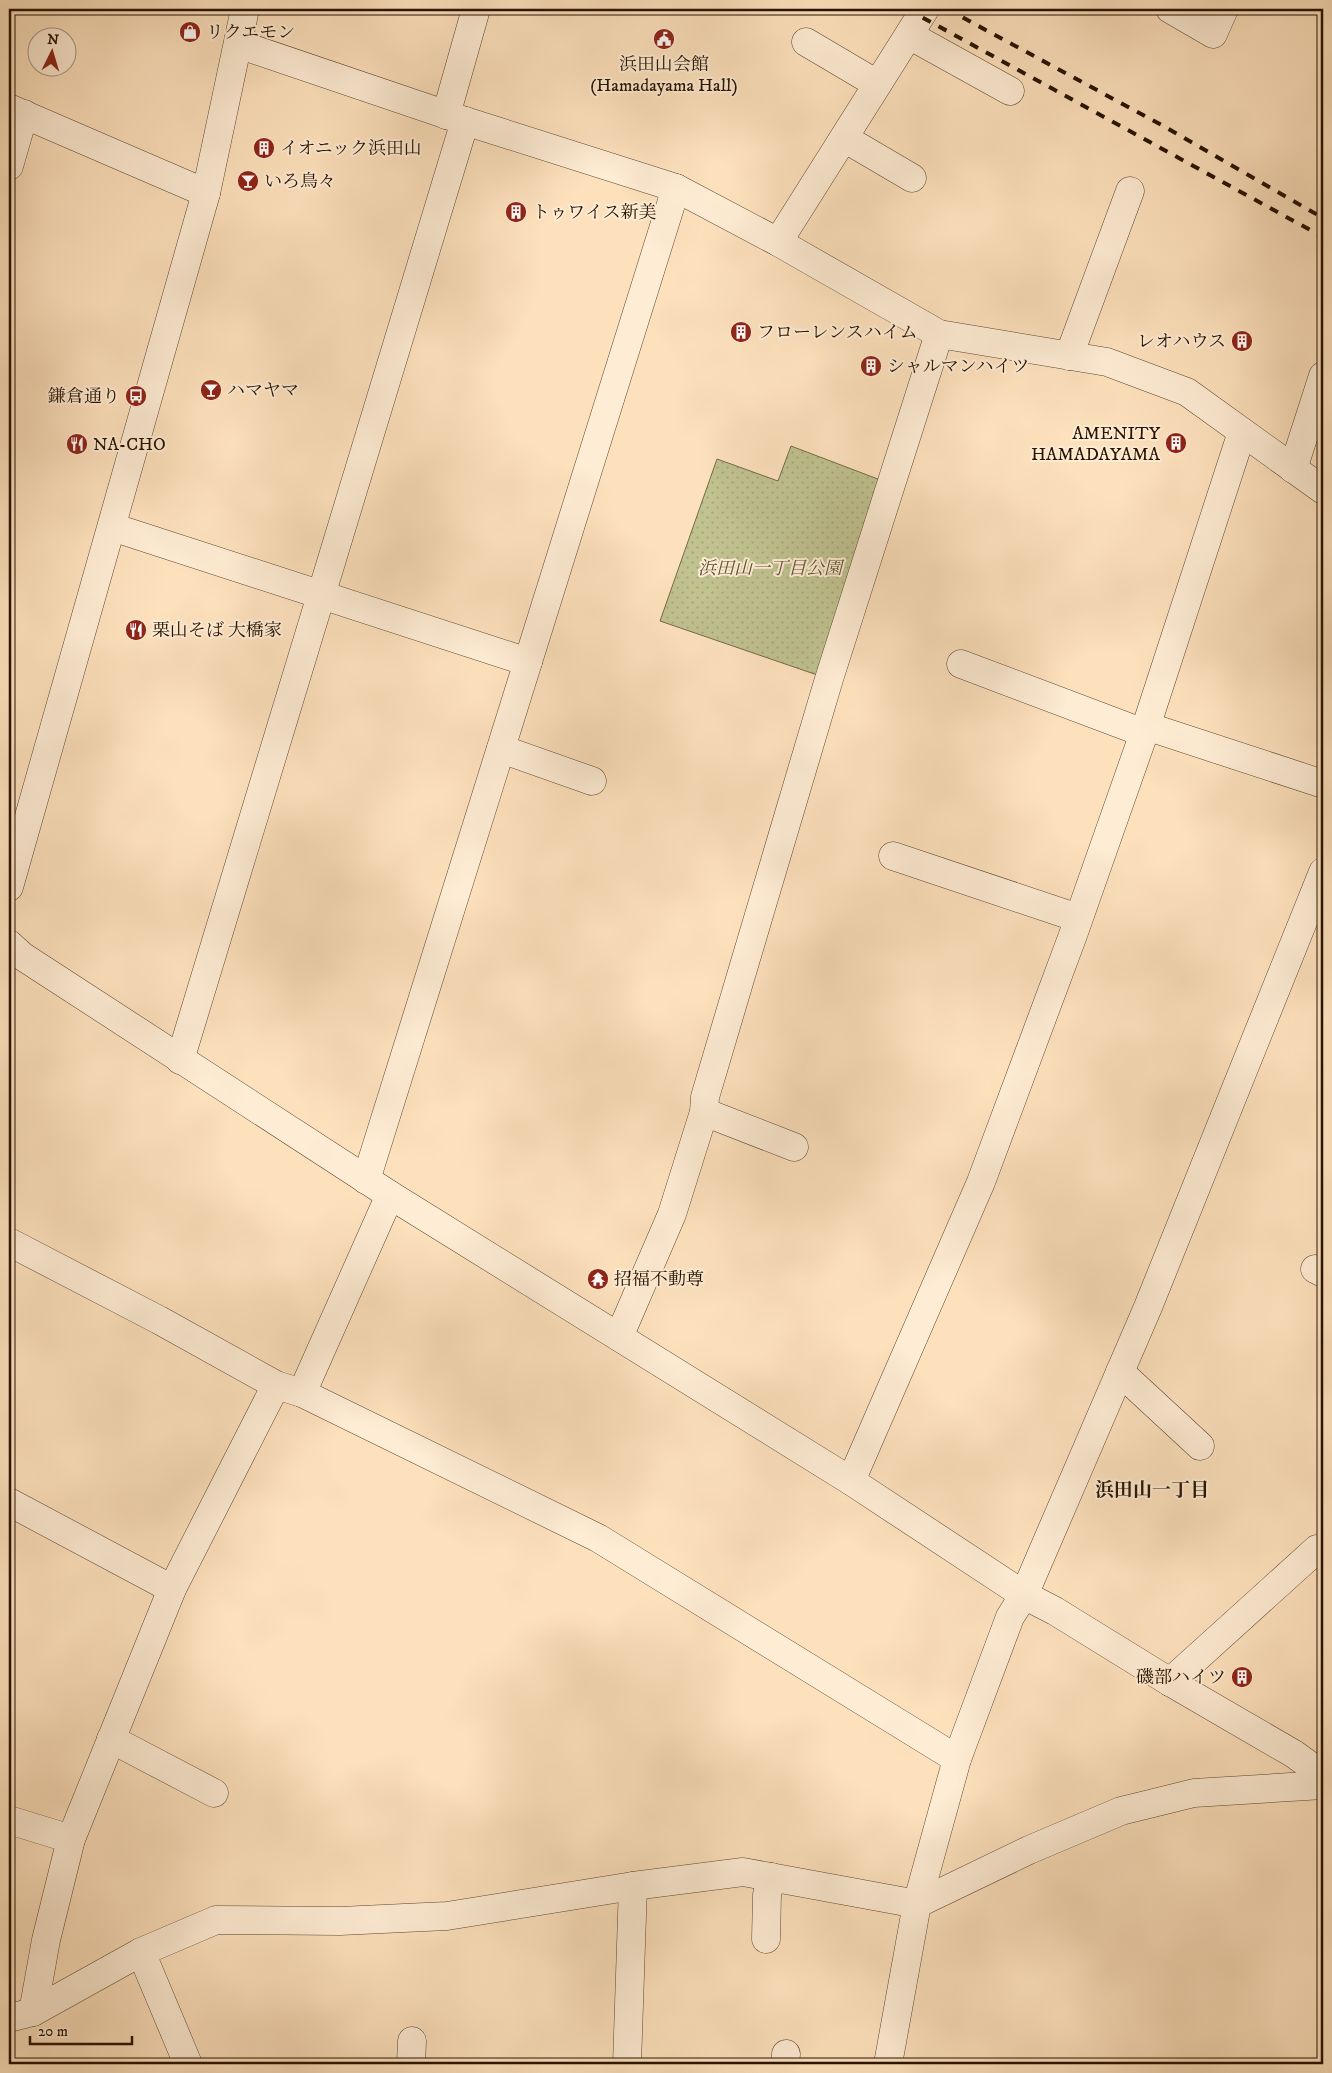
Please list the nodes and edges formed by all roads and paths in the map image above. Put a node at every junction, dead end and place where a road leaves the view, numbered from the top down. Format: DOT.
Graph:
graph roads {
  1 [pos="245,9"];
  2 [pos="476,9"];
  3 [pos="925,9"];
  4 [pos="1170,9"];
  5 [pos="1224,9"];
  6 [pos="905,41"];
  7 [pos="806,42"];
  8 [pos="238,44"];
  9 [pos="877,84"];
  10 [pos="964,84"];
  11 [pos="1010,91"];
  12 [pos="16,111"];
  13 [pos="456,118"];
  14 [pos="844,138"];
  15 [pos="9,166"];
  16 [pos="912,178"];
  17 [pos="676,188"];
  18 [pos="1130,191"];
  19 [pos="206,194"];
  20 [pos="778,242"];
  21 [pos="939,334"];
  22 [pos="1069,356"];
  23 [pos="1323,376"];
  24 [pos="1242,432"];
  25 [pos="1293,469"];
  26 [pos="1323,490"];
  27 [pos="112,527"];
  28 [pos="321,595"];
  29 [pos="528,662"];
  30 [pos="961,664"];
  31 [pos="1145,729"];
  32 [pos="501,750"];
  33 [pos="592,781"];
  34 [pos="1323,784"];
  35 [pos="893,856"];
  36 [pos="1322,878"];
  37 [pos="9,887"];
  38 [pos="1078,918"];
  39 [pos="9,944"];
  40 [pos="180,1060"];
  41 [pos="704,1112"];
  42 [pos="794,1146"];
  43 [pos="366,1180"];
  44 [pos="390,1195"];
  45 [pos="9,1242"];
  46 [pos="619,1337"];
  47 [pos="1120,1372"];
  48 [pos="289,1389"];
  49 [pos="1200,1446"];
  50 [pos="851,1481"];
  51 [pos="9,1502"];
  52 [pos="1317,1549"];
  53 [pos="172,1589"];
  54 [pos="1024,1595"];
  55 [pos="1170,1682"];
  56 [pos="111,1739"];
  57 [pos="957,1759"];
  58 [pos="1323,1774"];
  59 [pos="1323,1786"];
  60 [pos="214,1793"];
  61 [pos="9,1820"];
  62 [pos="71,1839"];
  63 [pos="771,1878"];
  64 [pos="633,1886"];
  65 [pos="917,1904"];
  66 [pos="766,1938"];
  67 [pos="141,1952"];
  68 [pos="21,2015"];
  69 [pos="188,2064"];
  70 [pos="627,2064"];
  71 [pos="888,2064"];
  1 -- 8 [label="street"];
  2 -- 13 [label="street"];
  3 -- 6 [label="street"];
  4 -- 5 [label="street"];
  6 -- 9 [label="street"];
  6 -- 10 [label="street"];
  6 -- 11 [label="street"];
  7 -- 9 [label="street"];
  8 -- 13 [label="street"];
  8 -- 19 [label="street"];
  9 -- 14 [label="street"];
  12 -- 15 [label="street"];
  12 -- 19 [label="street"];
  13 -- 17 [label="street"];
  13 -- 28 [label="street"];
  14 -- 16 [label="street"];
  14 -- 20 [label="street"];
  17 -- 20 [label="street"];
  17 -- 29 [label="street"];
  18 -- 22 [label="street"];
  19 -- 27 [label="street"];
  20 -- 21 [label="street"];
  21 -- 22 [label="street"];
  21 -- 41 [label="street"];
  22 -- 24 [label="street"];
  23 -- 25 [label="street"];
  24 -- 25 [label="street"];
  24 -- 31 [label="street"];
  25 -- 26 [label="street"];
  27 -- 28 [label="street"];
  27 -- 37 [label="street"];
  28 -- 29 [label="street"];
  28 -- 40 [label="street"];
  29 -- 32 [label="street"];
  30 -- 31 [label="street"];
  31 -- 34 [label="street"];
  31 -- 38 [label="street"];
  32 -- 33 [label="street"];
  32 -- 43 [label="street"];
  35 -- 38 [label="street"];
  36 -- 47 [label="street"];
  38 -- 50 [label="street"];
  39 -- 40 [label="street"];
  40 -- 43 [label="street"];
  41 -- 42 [label="street"];
  41 -- 46 [label="street"];
  43 -- 44 [label="street"];
  44 -- 46 [label="street"];
  44 -- 48 [label="street"];
  45 -- 48 [label="street"];
  46 -- 50 [label="street"];
  47 -- 49 [label="street"];
  47 -- 54 [label="street"];
  48 -- 53 [label="street"];
  48 -- 57 [label="street"];
  50 -- 54 [label="street"];
  51 -- 53 [label="street"];
  52 -- 55 [label="street"];
  53 -- 56 [label="street"];
  54 -- 55 [label="street"];
  54 -- 57 [label="street"];
  55 -- 58 [label="street"];
  56 -- 60 [label="street"];
  56 -- 62 [label="street"];
  57 -- 65 [label="street"];
  59 -- 65 [label="street"];
  61 -- 62 [label="street"];
  62 -- 68 [label="street"];
  63 -- 64 [label="street"];
  63 -- 65 [label="street"];
  63 -- 66 [label="street"];
  64 -- 67 [label="street"];
  64 -- 70 [label="street"];
  65 -- 71 [label="street"];
  67 -- 68 [label="street"];
  67 -- 69 [label="street"];
}
